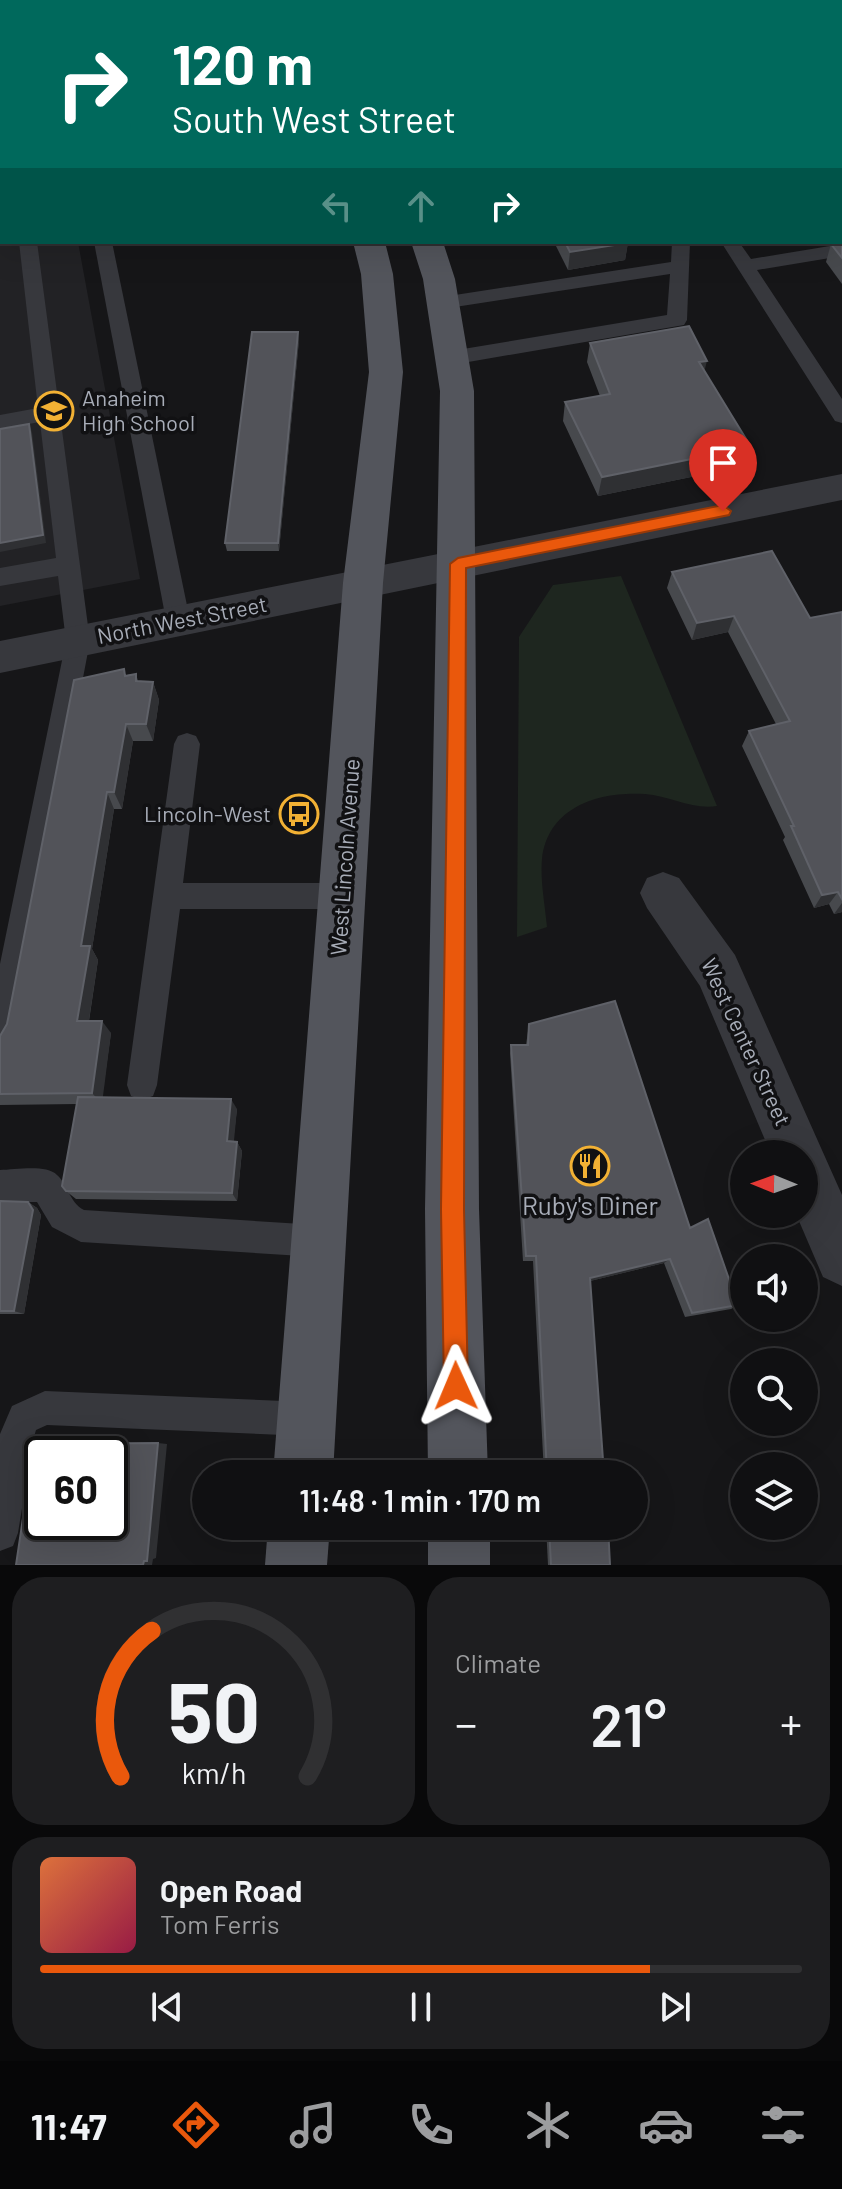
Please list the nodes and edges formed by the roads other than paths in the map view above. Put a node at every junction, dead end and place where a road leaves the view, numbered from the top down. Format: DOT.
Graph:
graph roads {
  1 [pos="28,244"];
  2 [pos="103,244"];
  3 [pos="370,244"];
  4 [pos="427,244"];
  5 [pos="681,244"];
  6 [pos="731,244"];
  7 [pos="842,250"];
  8 [pos="745,266"];
  9 [pos="678,267"];
  10 [pos="442,303"];
  11 [pos="451,358"];
  12 [pos="50,413"];
  13 [pos="842,416"];
  14 [pos="0,422"];
  15 [pos="842,487"];
  16 [pos="458,564"];
  17 [pos="69,565"];
  18 [pos="0,577"];
  19 [pos="363,583"];
  20 [pos="178,620"];
  21 [pos="78,641"];
  22 [pos="0,657"];
  23 [pos="187,744"];
  24 [pos="663,893"];
  25 [pos="168,896"];
  26 [pos="342,896"];
  27 [pos="0,1036"];
  28 [pos="142,1085"];
  29 [pos="791,1140"];
  30 [pos="0,1186"];
  31 [pos="818,1202"];
  32 [pos="318,1241"];
  33 [pos="842,1258"];
  34 [pos="307,1419"];
  35 [pos="304,1460"];
  36 [pos="458,1460"];
  37 [pos="0,1533"];
  38 [pos="298,1540"];
  39 [pos="459,1540"];
  40 [pos="296,1565"];
  41 [pos="459,1565"];
  1 -- 12 [label="lane"];
  2 -- 20 [label="lane"];
  3 -- 19 [label="main road, West Lincoln Avenue"];
  4 -- 10 [label="main road"];
  5 -- 9 [label="lane"];
  6 -- 8 [label="lane"];
  7 -- 8 [label="lane"];
  8 -- 13 [label="lane"];
  9 -- 10 [label="lane"];
  9 -- 11 [label="lane"];
  10 -- 11 [label="main road"];
  11 -- 16 [label="main road"];
  12 -- 14 [label="lane"];
  12 -- 17 [label="lane"];
  15 -- 16 [label="street, North West Street"];
  16 -- 19 [label="street, North West Street"];
  16 -- 36 [label="main road"];
  17 -- 18 [label="lane"];
  17 -- 21 [label="lane"];
  19 -- 20 [label="street, North West Street"];
  19 -- 26 [label="main road, West Lincoln Avenue"];
  20 -- 21 [label="street, North West Street"];
  21 -- 22 [label="street, North West Street"];
  21 -- 27 [label="lane"];
  23 -- 25 [label="lane"];
  24 -- 29 [label="street, West Center Street"];
  25 -- 26 [label="lane"];
  25 -- 28 [label="lane"];
  26 -- 32 [label="main road, West Lincoln Avenue"];
  30 -- 32 [label="lane"];
  31 -- 33 [label="street"];
  32 -- 34 [label="main road, West Lincoln Avenue"];
  34 -- 35 [label="main road, West Lincoln Avenue"];
  34 -- 37 [label="lane"];
  38 -- 40 [label="main road"];
  39 -- 41 [label="main road"];
}
